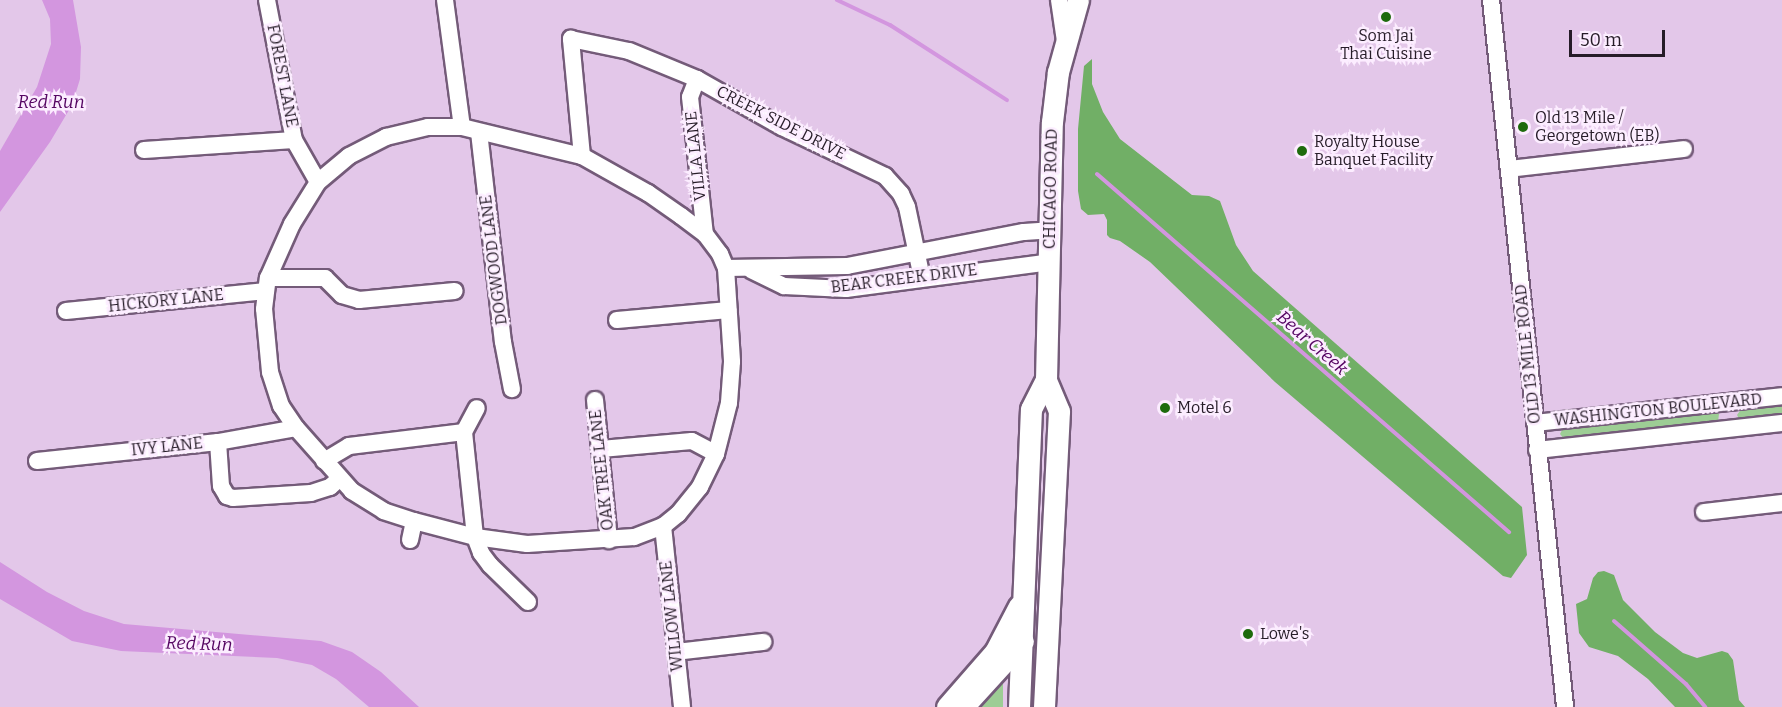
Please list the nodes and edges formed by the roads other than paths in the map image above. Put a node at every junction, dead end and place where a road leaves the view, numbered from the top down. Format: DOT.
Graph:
graph roads {
  1 [pos="267,0"];
  2 [pos="445,0"];
  3 [pos="1059,0"];
  4 [pos="1078,0"];
  5 [pos="1491,0"];
  6 [pos="1065,43"];
  7 [pos="697,79"];
  8 [pos="462,127"];
  9 [pos="479,132"];
  10 [pos="294,141"];
  11 [pos="1684,149"];
  12 [pos="144,150"];
  13 [pos="582,156"];
  14 [pos="1509,169"];
  15 [pos="318,182"];
  16 [pos="1050,230"];
  17 [pos="705,234"];
  18 [pos="916,254"];
  19 [pos="1050,262"];
  20 [pos="726,268"];
  21 [pos="750,269"];
  22 [pos="922,278"];
  23 [pos="267,285"];
  24 [pos="455,291"];
  25 [pos="729,310"];
  26 [pos="66,311"];
  27 [pos="617,320"];
  28 [pos="1046,380"];
  29 [pos="512,389"];
  30 [pos="1782,396"];
  31 [pos="595,400"];
  32 [pos="477,408"];
  33 [pos="1535,423"];
  34 [pos="1782,423"];
  35 [pos="296,428"];
  36 [pos="464,432"];
  37 [pos="218,442"];
  38 [pos="601,449"];
  39 [pos="1537,450"];
  40 [pos="716,454"];
  41 [pos="37,461"];
  42 [pos="324,461"];
  43 [pos="339,478"];
  44 [pos="1782,503"];
  45 [pos="1704,512"];
  46 [pos="414,521"];
  47 [pos="663,526"];
  48 [pos="475,537"];
  49 [pos="410,540"];
  50 [pos="609,540"];
  51 [pos="1051,591"];
  52 [pos="1023,597"];
  53 [pos="528,602"];
  54 [pos="763,642"];
  55 [pos="1021,644"];
  56 [pos="676,652"];
  57 [pos="682,707"];
  58 [pos="947,707"];
  59 [pos="963,707"];
  60 [pos="1019,707"];
  61 [pos="1044,707"];
  62 [pos="1565,707"];
  1 -- 10 [label="street, FOREST LANE"];
  2 -- 8 [label="street"];
  3 -- 6 [label="street"];
  4 -- 6 [label="main road, CHICAGO ROAD"];
  5 -- 14 [label="street, OLD 13 MILE ROAD"];
  6 -- 16 [label="main road, CHICAGO ROAD"];
  7 -- 13 [label="street, CREEK SIDE DRIVE"];
  7 -- 17 [label="street, VILLA LANE"];
  7 -- 18 [label="street, CREEK SIDE DRIVE"];
  8 -- 9 [label="street"];
  8 -- 15 [label="street"];
  9 -- 13 [label="street"];
  9 -- 29 [label="street, DOGWOOD LANE"];
  10 -- 12 [label="street"];
  10 -- 15 [label="street, FOREST LANE"];
  11 -- 14 [label="street"];
  13 -- 17 [label="street"];
  14 -- 33 [label="street, OLD 13 MILE ROAD"];
  15 -- 23 [label="street"];
  16 -- 18 [label="street"];
  16 -- 19 [label="main road, CHICAGO ROAD"];
  17 -- 20 [label="street"];
  18 -- 21 [label="street"];
  18 -- 22 [label="street, CREEK SIDE DRIVE"];
  19 -- 22 [label="street, BEAR CREEK DRIVE"];
  19 -- 28 [label="main road, CHICAGO ROAD"];
  20 -- 21 [label="street, BEAR CREEK DRIVE"];
  20 -- 25 [label="street"];
  21 -- 22 [label="street, BEAR CREEK DRIVE"];
  23 -- 24 [label="street, HICKORY LANE"];
  23 -- 26 [label="street, HICKORY LANE"];
  23 -- 35 [label="street"];
  25 -- 27 [label="street"];
  25 -- 40 [label="street"];
  28 -- 51 [label="main road, CHICAGO ROAD"];
  28 -- 52 [label="main road, CHICAGO ROAD"];
  30 -- 33 [label="street, WASHINGTON BOULEVARD"];
  31 -- 38 [label="street, OAK TREE LANE"];
  32 -- 36 [label="street"];
  33 -- 39 [label="street, OLD 13 MILE ROAD"];
  34 -- 39 [label="street, WASHINGTON BOULEVARD"];
  35 -- 37 [label="street, IVY LANE"];
  35 -- 42 [label="street"];
  36 -- 42 [label="street"];
  36 -- 48 [label="street"];
  37 -- 41 [label="street, IVY LANE"];
  37 -- 43 [label="street"];
  38 -- 40 [label="street"];
  38 -- 50 [label="street, OAK TREE LANE"];
  39 -- 62 [label="street, OLD 13 MILE ROAD"];
  40 -- 47 [label="street"];
  42 -- 43 [label="street"];
  43 -- 46 [label="street"];
  44 -- 45 [label="street"];
  46 -- 48 [label="street"];
  46 -- 49 [label="street"];
  47 -- 50 [label="street"];
  47 -- 56 [label="street, WILLOW LANE"];
  48 -- 50 [label="street"];
  48 -- 53 [label="street"];
  51 -- 55 [label="main road"];
  51 -- 61 [label="main road, CHICAGO ROAD"];
  52 -- 55 [label="main road, CHICAGO ROAD"];
  52 -- 58 [label="main road"];
  54 -- 56 [label="street"];
  55 -- 59 [label="main road"];
  55 -- 60 [label="main road, CHICAGO ROAD"];
  56 -- 57 [label="street, WILLOW LANE"];
}
